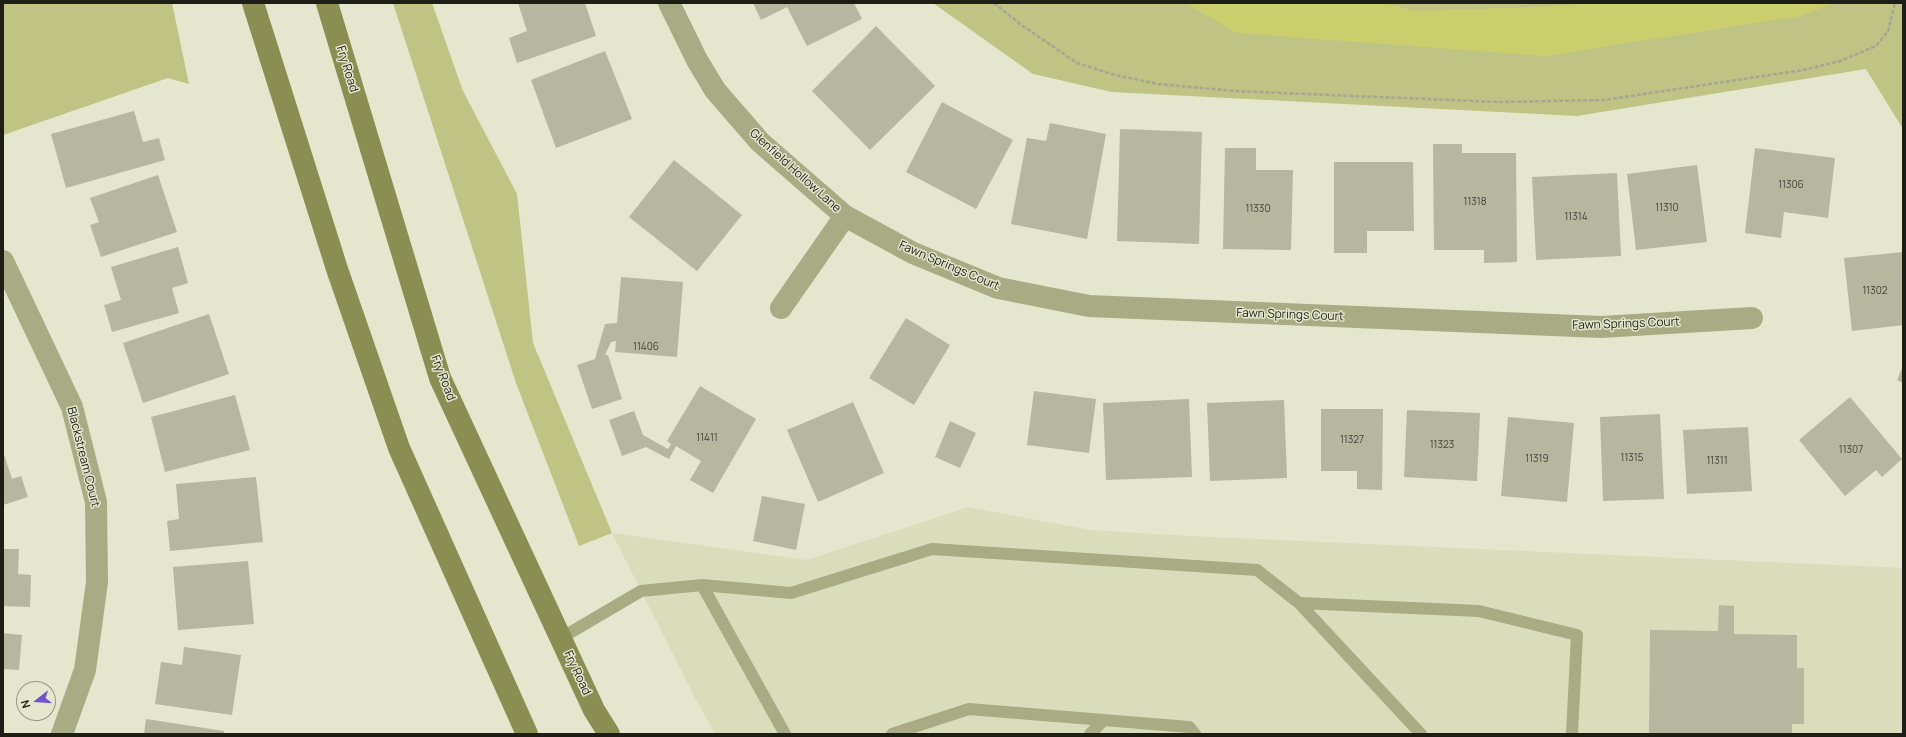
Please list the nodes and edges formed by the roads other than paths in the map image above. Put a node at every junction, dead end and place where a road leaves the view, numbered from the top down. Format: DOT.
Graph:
graph roads {
  1 [pos="253,3"];
  2 [pos="327,3"];
  3 [pos="669,3"];
  4 [pos="845,216"];
  5 [pos="3,262"];
  6 [pos="781,308"];
  7 [pos="1752,318"];
  8 [pos="702,585"];
  9 [pos="1300,603"];
  10 [pos="561,638"];
  11 [pos="1104,720"];
  12 [pos="62,734"];
  13 [pos="527,734"];
  14 [pos="609,734"];
  15 [pos="785,734"];
  16 [pos="892,734"];
  17 [pos="1090,734"];
  18 [pos="1195,734"];
  19 [pos="1421,734"];
  20 [pos="1572,734"];
  1 -- 13 [label="main road"];
  2 -- 10 [label="main road, Fry Road"];
  3 -- 4 [label="street, Glenfield Hollow Lane"];
  4 -- 6 [label="street"];
  4 -- 7 [label="street, Fawn Springs Court"];
  5 -- 12 [label="street, Blackstream Court"];
  8 -- 9 [label="lane"];
  8 -- 10 [label="lane"];
  8 -- 15 [label="lane"];
  9 -- 19 [label="lane"];
  9 -- 20 [label="lane"];
  10 -- 14 [label="main road, Fry Road"];
  11 -- 16 [label="lane"];
  11 -- 17 [label="lane"];
  11 -- 18 [label="lane"];
}
